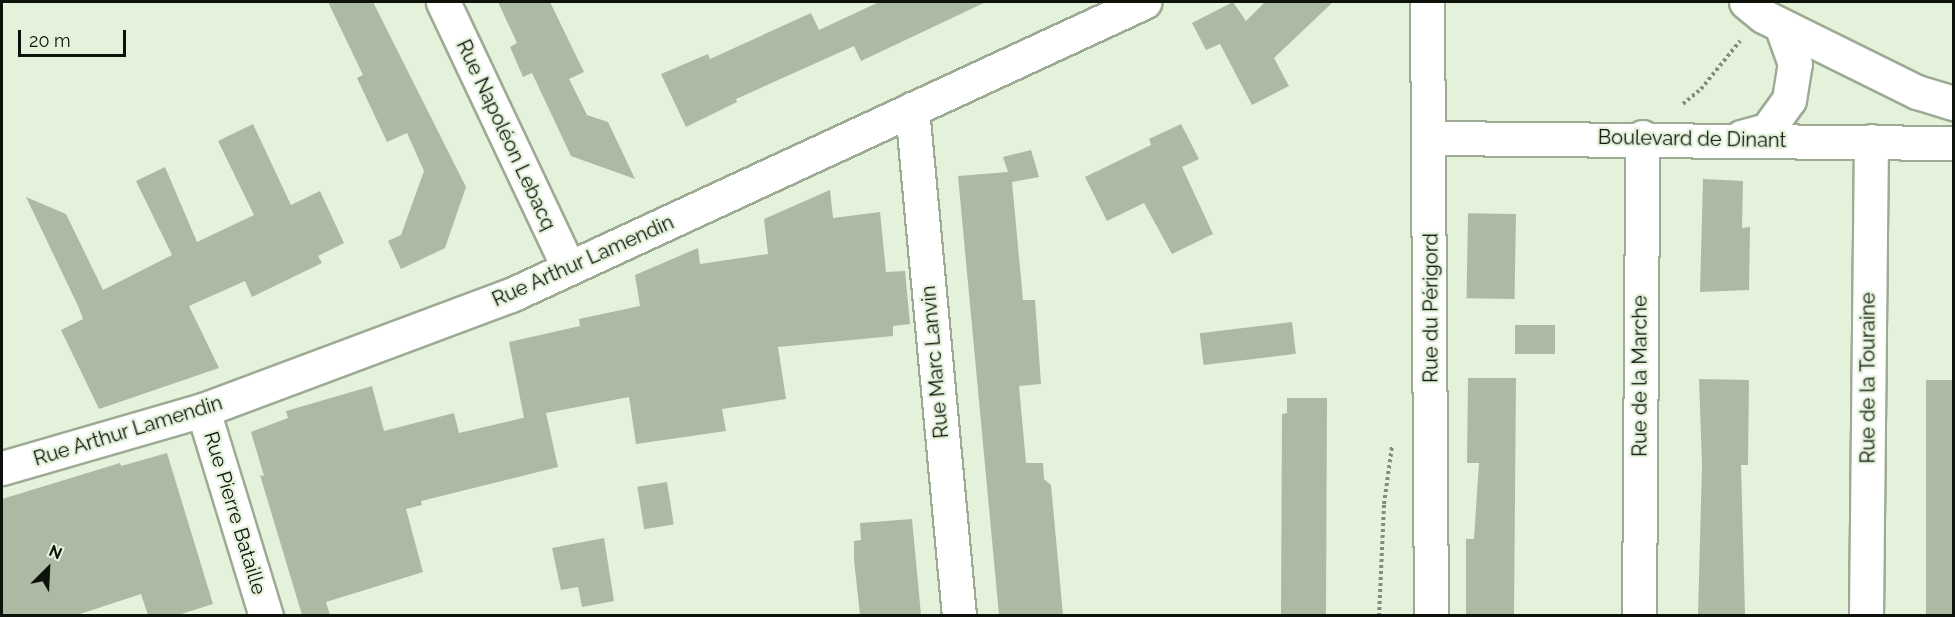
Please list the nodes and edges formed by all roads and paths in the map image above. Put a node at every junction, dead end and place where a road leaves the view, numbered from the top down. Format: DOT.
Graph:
graph roads {
  1 [pos="443,2"];
  2 [pos="1144,2"];
  3 [pos="1427,2"];
  4 [pos="1763,14"];
  5 [pos="1953,103"];
  6 [pos="912,109"];
  7 [pos="1642,137"];
  8 [pos="1431,138"];
  9 [pos="1736,139"];
  10 [pos="1871,141"];
  11 [pos="1953,143"];
  12 [pos="569,268"];
  13 [pos="203,410"];
  14 [pos="1394,433"];
  15 [pos="2,468"];
  16 [pos="266,615"];
  17 [pos="959,615"];
  18 [pos="1379,615"];
  19 [pos="1431,615"];
  20 [pos="1639,615"];
  21 [pos="1866,615"];
  1 -- 12 [label="street, Rue Napoléon Lebacq"];
  2 -- 6 [label="street, Rue Arthur Lamendin"];
  3 -- 8 [label="street, Rue du Périgord"];
  4 -- 5 [label="street"];
  4 -- 7 [label="path"];
  4 -- 9 [label="street"];
  6 -- 12 [label="street, Rue Arthur Lamendin"];
  6 -- 17 [label="street, Rue Marc Lanvin"];
  7 -- 8 [label="street, Boulevard de Dinant"];
  7 -- 9 [label="street, Boulevard de Dinant"];
  7 -- 20 [label="street, Rue de la Marche"];
  8 -- 19 [label="street, Rue du Périgord"];
  9 -- 10 [label="street, Boulevard de Dinant"];
  10 -- 11 [label="street, Boulevard de Dinant"];
  10 -- 21 [label="street, Rue de la Touraine"];
  12 -- 13 [label="street, Rue Arthur Lamendin"];
  13 -- 15 [label="street, Rue Arthur Lamendin"];
  13 -- 16 [label="street, Rue Pierre Bataille"];
  14 -- 18 [label="path"];
}
